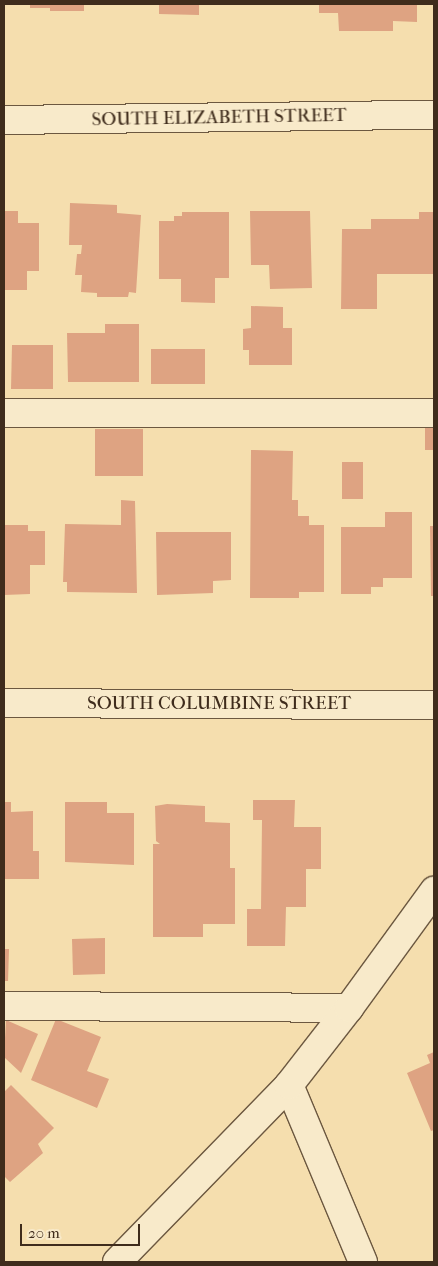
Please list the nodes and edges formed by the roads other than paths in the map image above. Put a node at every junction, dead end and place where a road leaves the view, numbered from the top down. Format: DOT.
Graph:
graph roads {
  1 [pos="434,115"];
  2 [pos="4,120"];
  3 [pos="4,413"];
  4 [pos="434,413"];
  5 [pos="4,703"];
  6 [pos="434,705"];
  7 [pos="434,891"];
  8 [pos="4,1006"];
  9 [pos="349,1008"];
  10 [pos="289,1084"];
  11 [pos="117,1262"];
  12 [pos="363,1262"];
  1 -- 2 [label="street, SOUTH ELIZABETH STREET"];
  3 -- 4 [label="street"];
  5 -- 6 [label="street, SOUTH COLUMBINE STREET"];
  7 -- 9 [label="street"];
  8 -- 9 [label="street"];
  9 -- 10 [label="street"];
  10 -- 11 [label="street"];
  10 -- 12 [label="street"];
}
